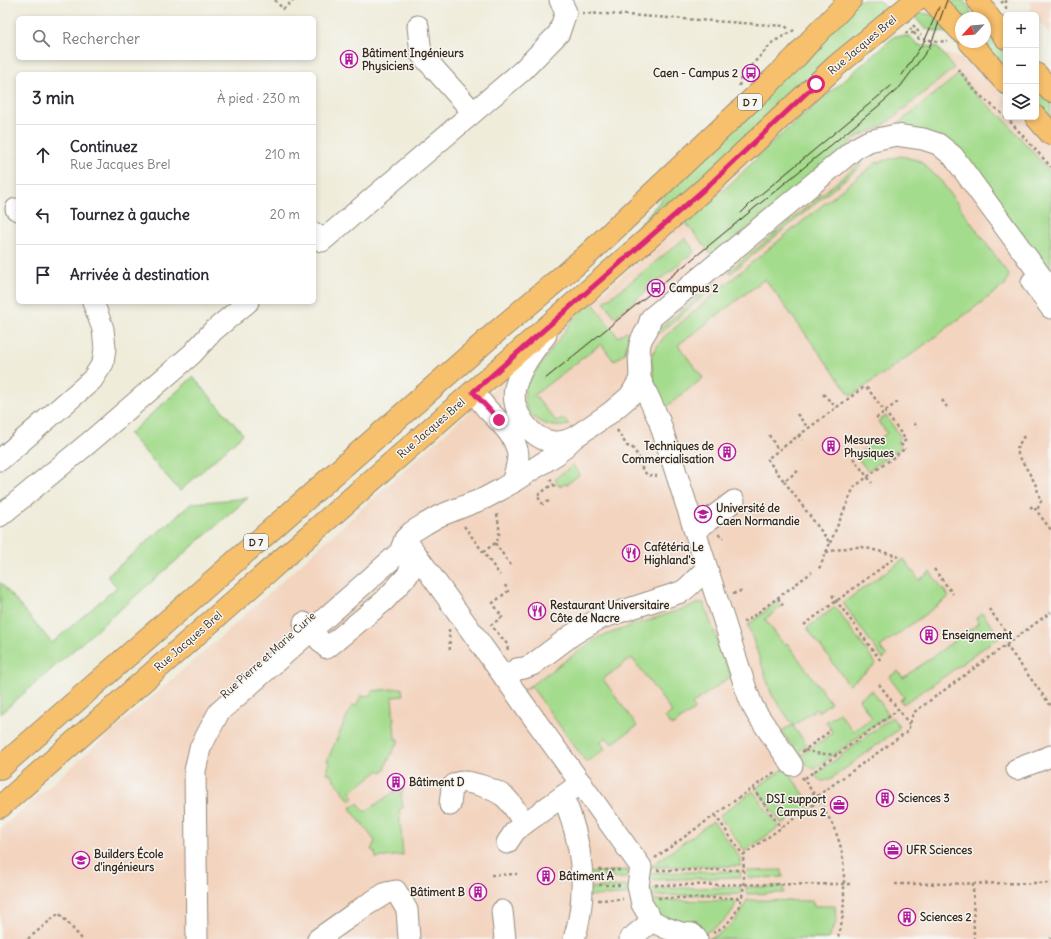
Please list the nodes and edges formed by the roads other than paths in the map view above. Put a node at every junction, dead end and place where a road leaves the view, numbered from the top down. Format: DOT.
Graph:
graph roads {
  1 [pos="850,0"];
  2 [pos="916,0"];
  3 [pos="932,0"];
  4 [pos="978,0"];
  5 [pos="563,6"];
  6 [pos="418,26"];
  7 [pos="955,30"];
  8 [pos="1003,34"];
  9 [pos="971,48"];
  10 [pos="1039,77"];
  11 [pos="1003,81"];
  12 [pos="1051,91"];
  13 [pos="472,112"];
  14 [pos="1039,120"];
  15 [pos="1051,134"];
  16 [pos="317,241"];
  17 [pos="1051,290"];
  18 [pos="94,304"];
  19 [pos="246,304"];
  20 [pos="1051,308"];
  21 [pos="561,315"];
  22 [pos="647,330"];
  23 [pos="495,332"];
  24 [pos="644,387"];
  25 [pos="473,392"];
  26 [pos="575,437"];
  27 [pos="0,460"];
  28 [pos="512,483"];
  29 [pos="734,501"];
  30 [pos="0,516"];
  31 [pos="425,524"];
  32 [pos="694,529"];
  33 [pos="407,549"];
  34 [pos="707,570"];
  35 [pos="308,627"];
  36 [pos="505,678"];
  37 [pos="1051,756"];
  38 [pos="796,763"];
  39 [pos="0,768"];
  40 [pos="1016,769"];
  41 [pos="581,783"];
  42 [pos="563,796"];
  43 [pos="450,804"];
  44 [pos="0,807"];
  45 [pos="524,824"];
  46 [pos="507,843"];
  47 [pos="502,911"];
  48 [pos="652,921"];
  49 [pos="702,937"];
  50 [pos="186,939"];
  51 [pos="197,939"];
  52 [pos="318,939"];
  53 [pos="409,939"];
  54 [pos="505,939"];
  55 [pos="574,939"];
  56 [pos="630,939"];
  1 -- 23 [label="main road, D 7"];
  2 -- 21 [label="main road, Rue Jacques Brel / D 7"];
  3 -- 7 [label="main road"];
  4 -- 8 [label="main road"];
  5 -- 13 [label="street"];
  6 -- 13 [label="street"];
  9 -- 11 [label="main road"];
  10 -- 12 [label="main road"];
  13 -- 16 [label="street"];
  14 -- 15 [label="main road"];
  17 -- 22 [label="street"];
  18 -- 27 [label="street"];
  19 -- 30 [label="street"];
  20 -- 22 [label="street"];
  21 -- 25 [label="main road, Rue Jacques Brel / D 7"];
  21 -- 26 [label="street"];
  22 -- 24 [label="street"];
  23 -- 25 [label="main road"];
  23 -- 39 [label="main road, D 7"];
  24 -- 26 [label="street"];
  24 -- 31 [label="street"];
  24 -- 32 [label="street"];
  25 -- 28 [label="street"];
  25 -- 44 [label="main road, Rue Jacques Brel / D 7"];
  26 -- 28 [label="street, Rue Pierre et Marie Curie"];
  28 -- 31 [label="street, Rue Pierre et Marie Curie"];
  29 -- 32 [label="street"];
  31 -- 33 [label="street, Rue Pierre et Marie Curie"];
  32 -- 34 [label="street"];
  33 -- 35 [label="street, Rue Pierre et Marie Curie"];
  33 -- 36 [label="street"];
  34 -- 36 [label="street"];
  34 -- 38 [label="street"];
  35 -- 50 [label="street, Rue Pierre et Marie Curie"];
  35 -- 51 [label="street, Rue Pierre et Marie Curie"];
  36 -- 41 [label="street"];
  37 -- 40 [label="street"];
  41 -- 42 [label="street"];
  41 -- 48 [label="street"];
  42 -- 45 [label="street"];
  42 -- 55 [label="street"];
  43 -- 45 [label="street"];
  45 -- 46 [label="street"];
  47 -- 54 [label="street"];
  48 -- 49 [label="street"];
  48 -- 56 [label="street"];
  52 -- 53 [label="street"];
}
